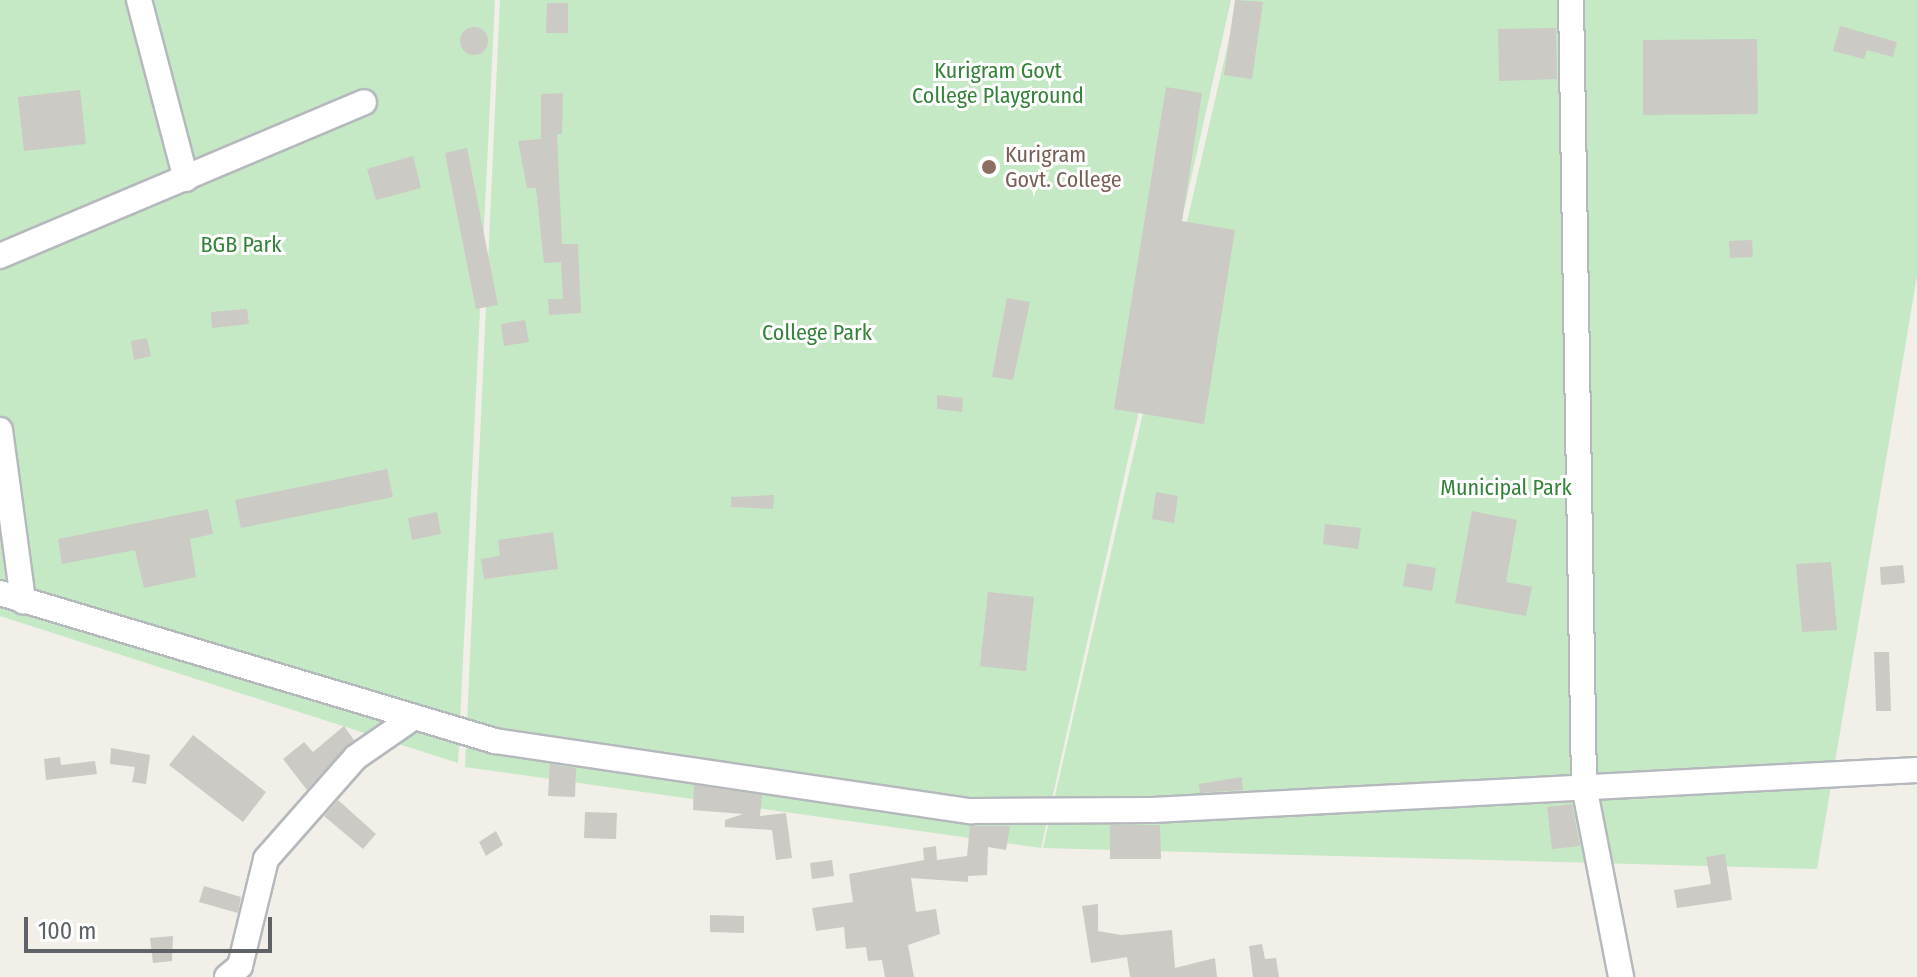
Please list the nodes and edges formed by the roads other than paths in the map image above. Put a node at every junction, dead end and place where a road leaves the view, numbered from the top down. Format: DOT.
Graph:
graph roads {
  1 [pos="139,0"];
  2 [pos="1571,0"];
  3 [pos="364,102"];
  4 [pos="186,179"];
  5 [pos="0,256"];
  6 [pos="0,430"];
  7 [pos="0,593"];
  8 [pos="23,601"];
  9 [pos="414,717"];
  10 [pos="1917,770"];
  11 [pos="1584,786"];
  12 [pos="227,977"];
  13 [pos="1621,977"];
  1 -- 4 [label="street"];
  2 -- 11 [label="street"];
  3 -- 4 [label="street"];
  4 -- 5 [label="street"];
  6 -- 8 [label="street"];
  7 -- 8 [label="street"];
  8 -- 9 [label="street"];
  9 -- 11 [label="street"];
  9 -- 12 [label="street"];
  10 -- 11 [label="street"];
  11 -- 13 [label="street"];
}
